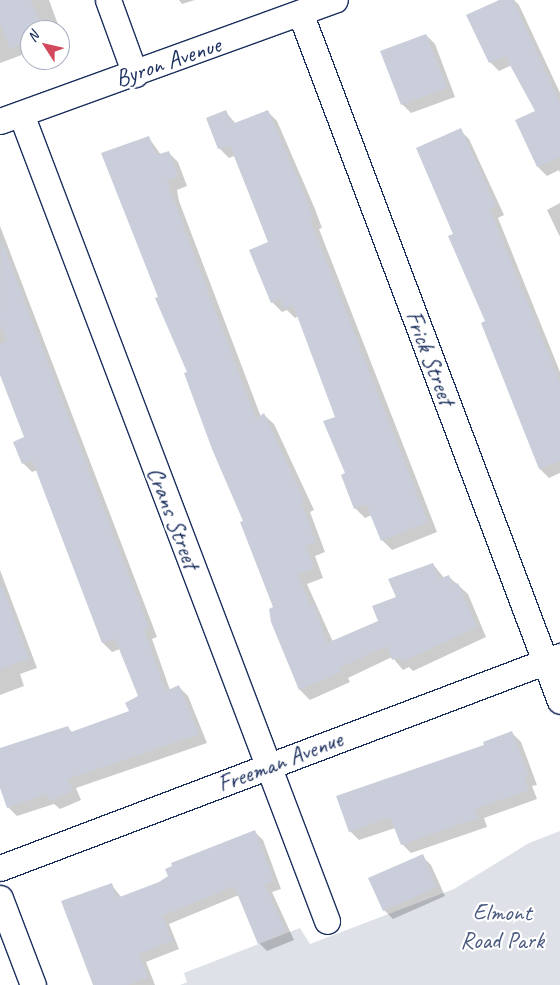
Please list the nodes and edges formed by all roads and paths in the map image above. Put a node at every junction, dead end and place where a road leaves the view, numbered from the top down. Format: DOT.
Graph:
graph roads {
  1 [pos="108,0"];
  2 [pos="336,0"];
  3 [pos="300,15"];
  4 [pos="135,74"];
  5 [pos="10,117"];
  6 [pos="553,658"];
  7 [pos="560,701"];
  8 [pos="267,767"];
  9 [pos="0,868"];
  10 [pos="0,898"];
  11 [pos="327,921"];
  12 [pos="33,985"];
  1 -- 4 [label="street"];
  2 -- 3 [label="street, Byron Avenue"];
  3 -- 4 [label="street, Byron Avenue"];
  3 -- 6 [label="street, Frick Street"];
  4 -- 5 [label="street, Byron Avenue"];
  5 -- 8 [label="street, Crans Street"];
  6 -- 7 [label="street, Frick Street"];
  6 -- 8 [label="street, Freeman Avenue"];
  8 -- 9 [label="street, Freeman Avenue"];
  8 -- 11 [label="street, Crans Street"];
  10 -- 12 [label="street"];
}
